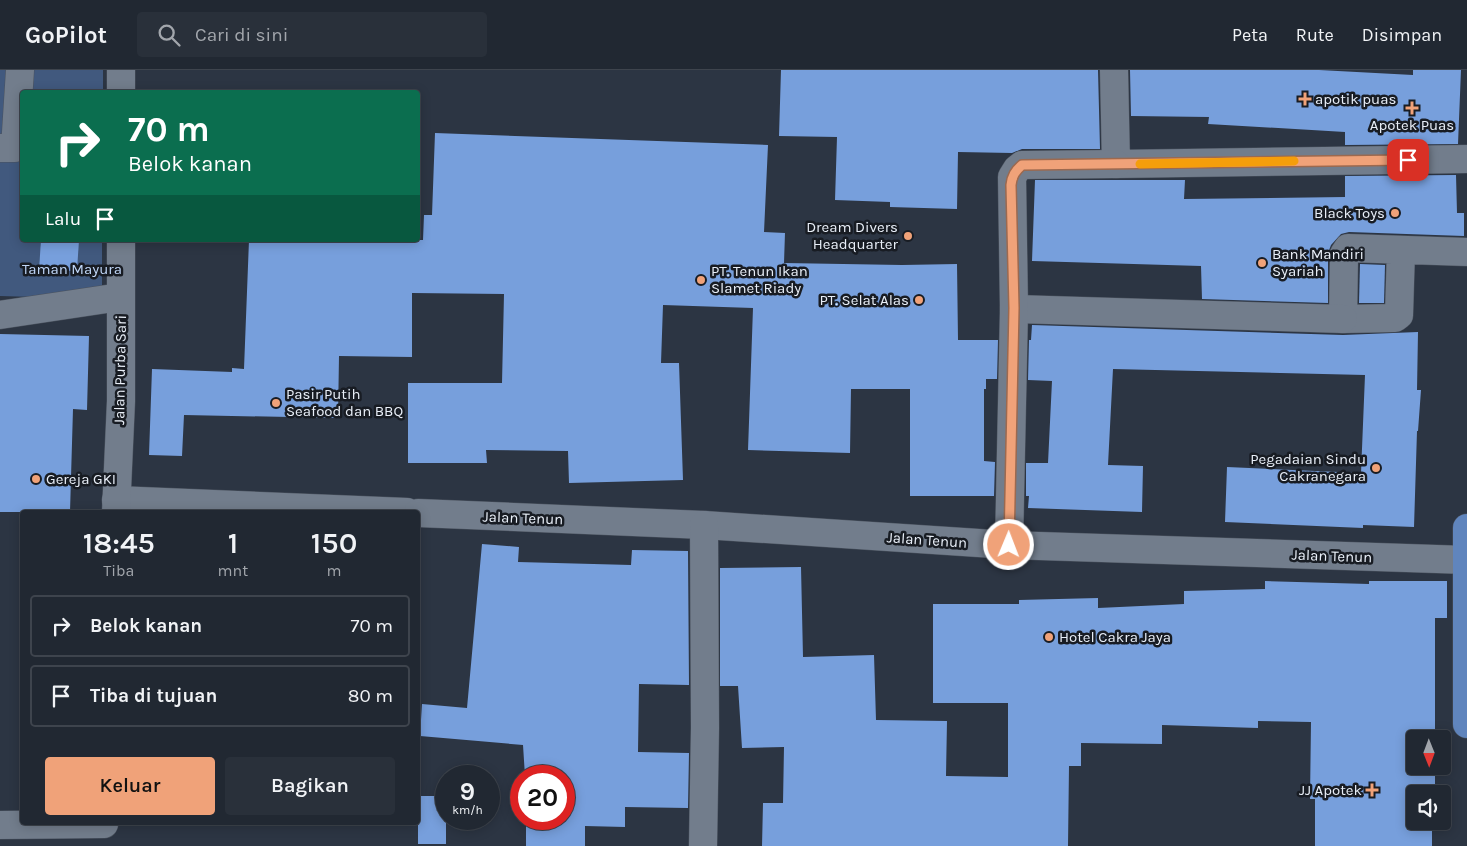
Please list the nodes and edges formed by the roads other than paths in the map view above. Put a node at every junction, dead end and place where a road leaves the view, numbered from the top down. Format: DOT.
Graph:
graph roads {
  1 [pos="20,70"];
  2 [pos="121,70"];
  3 [pos="1114,70"];
  4 [pos="121,90"];
  5 [pos="0,148"];
  6 [pos="1467,159"];
  7 [pos="1116,164"];
  8 [pos="121,242"];
  9 [pos="1401,250"];
  10 [pos="1467,252"];
  11 [pos="120,297"];
  12 [pos="1014,308"];
  13 [pos="0,315"];
  14 [pos="1343,319"];
  15 [pos="116,506"];
  16 [pos="310,510"];
  17 [pos="420,513"];
  18 [pos="704,526"];
  19 [pos="1467,528"];
  20 [pos="1467,533"];
  21 [pos="1009,545"];
  22 [pos="1467,560"];
  23 [pos="1467,638"];
  24 [pos="1467,724"];
  25 [pos="0,825"];
  26 [pos="103,831"];
  27 [pos="703,846"];
  1 -- 5 [label="street"];
  2 -- 4 [label="street"];
  3 -- 7 [label="street"];
  6 -- 7 [label="street"];
  7 -- 12 [label="street"];
  8 -- 11 [label="street, Jalan Purba Sari"];
  9 -- 10 [label="street"];
  9 -- 14 [label="street"];
  9 -- 14 [label="street"];
  11 -- 13 [label="street"];
  11 -- 15 [label="street, Jalan Purba Sari"];
  12 -- 14 [label="street"];
  12 -- 21 [label="street"];
  15 -- 16 [label="street"];
  17 -- 18 [label="street, Jalan Tenun"];
  18 -- 21 [label="street, Jalan Tenun"];
  18 -- 27 [label="street"];
  19 -- 20 [label="main road"];
  20 -- 22 [label="main road"];
  21 -- 22 [label="street, Jalan Tenun"];
  22 -- 23 [label="main road"];
  23 -- 24 [label="main road"];
  25 -- 26 [label="street"];
}
